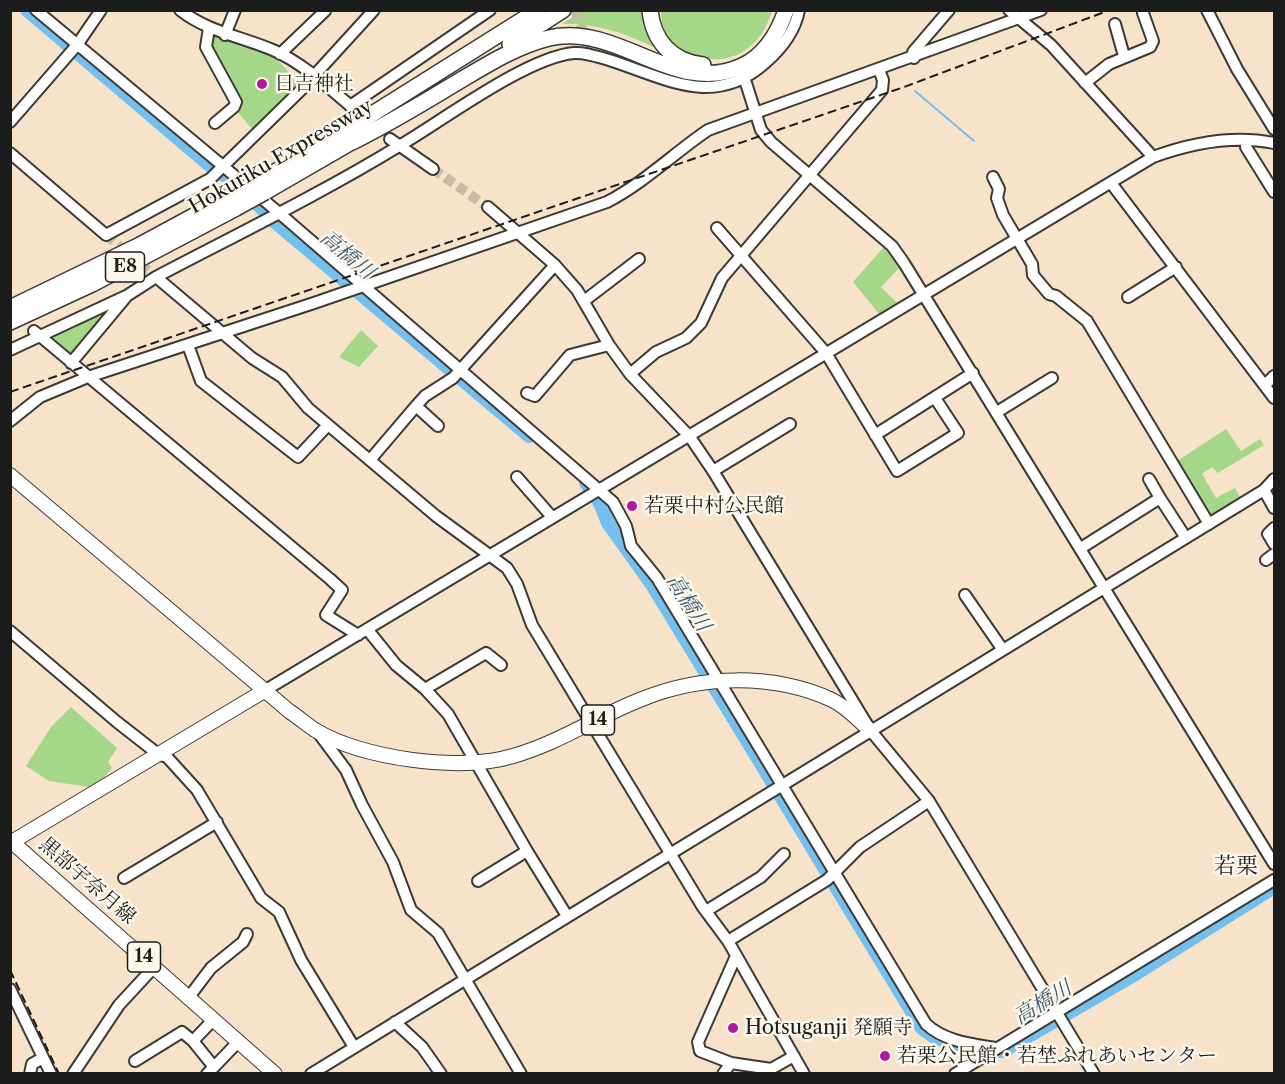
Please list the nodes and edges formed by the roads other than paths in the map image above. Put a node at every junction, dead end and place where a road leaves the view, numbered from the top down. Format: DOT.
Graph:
graph roads {
  1 [pos="36,10"];
  2 [pos="101,10"];
  3 [pos="235,10"];
  4 [pos="374,10"];
  5 [pos="490,10"];
  6 [pos="529,10"];
  7 [pos="538,10"];
  8 [pos="563,10"];
  9 [pos="650,10"];
  10 [pos="777,10"];
  11 [pos="786,10"];
  12 [pos="799,10"];
  13 [pos="949,10"];
  14 [pos="1009,10"];
  15 [pos="1041,10"];
  16 [pos="1207,10"];
  17 [pos="326,11"];
  18 [pos="186,12"];
  19 [pos="1143,13"];
  20 [pos="1019,19"];
  21 [pos="1115,24"];
  22 [pos="209,28"];
  23 [pos="225,36"];
  24 [pos="588,43"];
  25 [pos="77,45"];
  26 [pos="280,54"];
  27 [pos="592,54"];
  28 [pos="1124,56"];
  29 [pos="914,58"];
  30 [pos="879,70"];
  31 [pos="442,71"];
  32 [pos="314,75"];
  33 [pos="745,80"];
  34 [pos="1085,82"];
  35 [pos="756,110"];
  36 [pos="10,122"];
  37 [pos="215,123"];
  38 [pos="1275,129"];
  39 [pos="1246,141"];
  40 [pos="352,142"];
  41 [pos="395,143"];
  42 [pos="1275,143"];
  43 [pos="10,153"];
  44 [pos="1153,157"];
  45 [pos="222,168"];
  46 [pos="433,169"];
  47 [pos="810,175"];
  48 [pos="993,177"];
  49 [pos="1111,183"];
  50 [pos="261,187"];
  51 [pos="1275,192"];
  52 [pos="232,203"];
  53 [pos="488,207"];
  54 [pos="278,212"];
  55 [pos="717,228"];
  56 [pos="519,233"];
  57 [pos="1016,239"];
  58 [pos="742,257"];
  59 [pos="639,259"];
  60 [pos="555,265"];
  61 [pos="1176,267"];
  62 [pos="156,277"];
  63 [pos="364,287"];
  64 [pos="924,292"];
  65 [pos="128,295"];
  66 [pos="1128,297"];
  67 [pos="584,301"];
  68 [pos="10,308"];
  69 [pos="10,322"];
  70 [pos="37,334"];
  71 [pos="223,334"];
  72 [pos="188,345"];
  73 [pos="609,345"];
  74 [pos="10,350"];
  75 [pos="826,353"];
  76 [pos="72,363"];
  77 [pos="460,370"];
  78 [pos="973,373"];
  79 [pos="630,374"];
  80 [pos="1275,376"];
  81 [pos="88,377"];
  82 [pos="1052,378"];
  83 [pos="1265,385"];
  84 [pos="527,393"];
  85 [pos="935,398"];
  86 [pos="1275,398"];
  87 [pos="416,406"];
  88 [pos="997,412"];
  89 [pos="10,421"];
  90 [pos="790,424"];
  91 [pos="328,425"];
  92 [pos="438,426"];
  93 [pos="875,435"];
  94 [pos="690,437"];
  95 [pos="369,460"];
  96 [pos="713,471"];
  97 [pos="10,475"];
  98 [pos="517,477"];
  99 [pos="1149,480"];
  100 [pos="1275,480"];
  101 [pos="599,489"];
  102 [pos="1264,490"];
  103 [pos="1160,498"];
  104 [pos="1275,508"];
  105 [pos="552,517"];
  106 [pos="1209,524"];
  107 [pos="1275,528"];
  108 [pos="1186,538"];
  109 [pos="1275,544"];
  110 [pos="1081,548"];
  111 [pos="490,555"];
  112 [pos="1106,587"];
  113 [pos="965,595"];
  114 [pos="10,631"];
  115 [pos="363,632"];
  116 [pos="1003,650"];
  117 [pos="501,665"];
  118 [pos="720,681"];
  119 [pos="425,689"];
  120 [pos="264,691"];
  121 [pos="591,724"];
  122 [pos="316,731"];
  123 [pos="871,731"];
  124 [pos="158,754"];
  125 [pos="476,763"];
  126 [pos="782,785"];
  127 [pos="929,801"];
  128 [pos="217,822"];
  129 [pos="11,842"];
  130 [pos="527,851"];
  131 [pos="670,854"];
  132 [pos="784,854"];
  133 [pos="1275,864"];
  134 [pos="835,872"];
  135 [pos="124,878"];
  136 [pos="1275,880"];
  137 [pos="478,881"];
  138 [pos="706,911"];
  139 [pos="567,916"];
  140 [pos="246,934"];
  141 [pos="728,941"];
  142 [pos="736,956"];
  143 [pos="155,966"];
  144 [pos="464,980"];
  145 [pos="10,989"];
  146 [pos="189,997"];
  147 [pos="1055,1011"];
  148 [pos="214,1018"];
  149 [pos="395,1022"];
  150 [pos="193,1041"];
  151 [pos="239,1041"];
  152 [pos="354,1047"];
  153 [pos="995,1048"];
  154 [pos="794,1056"];
  155 [pos="43,1058"];
  156 [pos="135,1060"];
  157 [pos="731,1063"];
  158 [pos="211,1070"];
  159 [pos="30,1074"];
  160 [pos="51,1074"];
  161 [pos="73,1074"];
  162 [pos="275,1074"];
  163 [pos="311,1074"];
  164 [pos="441,1074"];
  165 [pos="520,1074"];
  166 [pos="723,1074"];
  167 [pos="804,1074"];
  168 [pos="955,1074"];
  169 [pos="1094,1074"];
  1 -- 25 [label="street"];
  2 -- 25 [label="street"];
  3 -- 23 [label="street"];
  4 -- 32 [label="street"];
  5 -- 32 [label="street"];
  6 -- 31 [label="highway"];
  7 -- 31 [label="highway, Hokuriku Expressway / E8"];
  8 -- 40 [label="highway, Hokuriku Expressway / E8"];
  9 -- 10 [label="highway"];
  11 -- 40 [label="highway"];
  12 -- 33 [label="street"];
  13 -- 29 [label="street"];
  14 -- 20 [label="street"];
  15 -- 20 [label="street"];
  16 -- 38 [label="street"];
  17 -- 26 [label="street"];
  18 -- 22 [label="street"];
  19 -- 28 [label="street"];
  20 -- 29 [label="street"];
  20 -- 34 [label="street"];
  21 -- 28 [label="street"];
  22 -- 23 [label="street"];
  22 -- 37 [label="street"];
  23 -- 26 [label="street"];
  24 -- 27 [label="street"];
  25 -- 36 [label="street"];
  25 -- 45 [label="street"];
  26 -- 32 [label="street"];
  27 -- 33 [label="street"];
  27 -- 41 [label="street"];
  28 -- 34 [label="street"];
  29 -- 30 [label="street"];
  30 -- 35 [label="street"];
  30 -- 47 [label="street"];
  31 -- 50 [label="highway, Hokuriku Expressway / E8"];
  32 -- 45 [label="street"];
  33 -- 35 [label="street"];
  34 -- 44 [label="street"];
  35 -- 47 [label="street"];
  35 -- 56 [label="street"];
  39 -- 42 [label="street"];
  39 -- 44 [label="street"];
  39 -- 51 [label="street"];
  40 -- 50 [label="highway, Hokuriku Expressway / E8"];
  41 -- 46 [label="street"];
  41 -- 54 [label="street"];
  43 -- 45 [label="street"];
  44 -- 49 [label="street"];
  45 -- 54 [label="street"];
  47 -- 58 [label="street"];
  47 -- 64 [label="street"];
  48 -- 57 [label="street"];
  49 -- 57 [label="street"];
  49 -- 61 [label="street"];
  50 -- 52 [label="highway, Hokuriku Expressway / E8, bridge"];
  52 -- 68 [label="highway, Hokuriku Expressway / E8"];
  52 -- 69 [label="highway, Hokuriku Expressway / E8"];
  53 -- 56 [label="street"];
  54 -- 62 [label="street"];
  54 -- 63 [label="street"];
  55 -- 58 [label="street"];
  56 -- 60 [label="street"];
  56 -- 63 [label="street"];
  57 -- 64 [label="street"];
  57 -- 106 [label="street"];
  58 -- 75 [label="street"];
  58 -- 79 [label="street"];
  59 -- 67 [label="street"];
  60 -- 67 [label="street"];
  60 -- 77 [label="street"];
  61 -- 66 [label="street"];
  61 -- 83 [label="street"];
  62 -- 65 [label="street"];
  62 -- 71 [label="street"];
  63 -- 71 [label="street"];
  63 -- 77 [label="street"];
  64 -- 75 [label="street"];
  64 -- 78 [label="street"];
  65 -- 70 [label="street"];
  65 -- 76 [label="street"];
  67 -- 73 [label="street"];
  70 -- 74 [label="street"];
  70 -- 76 [label="street"];
  71 -- 72 [label="street"];
  71 -- 91 [label="street"];
  72 -- 81 [label="street"];
  72 -- 91 [label="street"];
  73 -- 79 [label="street"];
  73 -- 84 [label="street"];
  75 -- 93 [label="street"];
  75 -- 94 [label="street"];
  76 -- 81 [label="street"];
  77 -- 87 [label="street"];
  77 -- 101 [label="street"];
  78 -- 85 [label="street"];
  78 -- 88 [label="street"];
  79 -- 94 [label="street"];
  80 -- 83 [label="street"];
  81 -- 89 [label="street"];
  81 -- 115 [label="street"];
  82 -- 88 [label="street"];
  83 -- 86 [label="street"];
  85 -- 93 [label="street"];
  85 -- 93 [label="street"];
  87 -- 92 [label="street"];
  87 -- 95 [label="street"];
  88 -- 110 [label="street"];
  90 -- 96 [label="street"];
  91 -- 95 [label="street"];
  94 -- 96 [label="street"];
  94 -- 101 [label="street"];
  95 -- 111 [label="street"];
  96 -- 123 [label="street"];
  97 -- 120 [label="main road, 14"];
  98 -- 105 [label="street"];
  99 -- 103 [label="street"];
  100 -- 102 [label="street"];
  101 -- 105 [label="street"];
  101 -- 118 [label="street"];
  102 -- 104 [label="street"];
  102 -- 106 [label="street"];
  103 -- 108 [label="street"];
  103 -- 110 [label="street"];
  105 -- 111 [label="street"];
  106 -- 108 [label="street"];
  107 -- 109 [label="street"];
  108 -- 112 [label="street"];
  110 -- 112 [label="street"];
  111 -- 115 [label="street"];
  111 -- 121 [label="street"];
  112 -- 116 [label="street"];
  112 -- 133 [label="street"];
  113 -- 116 [label="street"];
  114 -- 124 [label="street"];
  115 -- 119 [label="street"];
  115 -- 120 [label="street"];
  116 -- 123 [label="street"];
  117 -- 119 [label="street"];
  118 -- 121 [label="main road, 14"];
  118 -- 123 [label="main road, 14"];
  118 -- 126 [label="street"];
  119 -- 125 [label="street"];
  120 -- 122 [label="main road, 14"];
  120 -- 124 [label="main road, 黒部宇奈月線 / 14"];
  121 -- 125 [label="main road, 14"];
  121 -- 131 [label="street"];
  122 -- 125 [label="main road, 14"];
  122 -- 144 [label="street"];
  123 -- 126 [label="street"];
  123 -- 127 [label="street"];
  124 -- 128 [label="street"];
  124 -- 129 [label="main road, 黒部宇奈月線 / 14"];
  125 -- 130 [label="street"];
  126 -- 131 [label="street"];
  126 -- 134 [label="street"];
  127 -- 134 [label="street"];
  127 -- 147 [label="street"];
  128 -- 135 [label="street"];
  128 -- 152 [label="street"];
  129 -- 143 [label="main road, 黒部宇奈月線 / 14"];
  130 -- 137 [label="street"];
  130 -- 139 [label="street"];
  131 -- 138 [label="street"];
  131 -- 139 [label="street"];
  132 -- 138 [label="street"];
  134 -- 141 [label="street"];
  134 -- 153 [label="street"];
  136 -- 147 [label="street"];
  138 -- 141 [label="street"];
  139 -- 144 [label="street"];
  140 -- 146 [label="street"];
  141 -- 142 [label="street"];
  142 -- 154 [label="street"];
  142 -- 157 [label="street"];
  143 -- 146 [label="main road, 黒部宇奈月線 / 14"];
  143 -- 161 [label="street"];
  144 -- 149 [label="street"];
  144 -- 165 [label="street"];
  145 -- 155 [label="street"];
  146 -- 148 [label="main road, 黒部宇奈月線 / 14"];
  147 -- 153 [label="street"];
  147 -- 169 [label="street"];
  148 -- 150 [label="street"];
  148 -- 151 [label="main road, 黒部宇奈月線 / 14"];
  149 -- 152 [label="street"];
  149 -- 164 [label="street"];
  150 -- 156 [label="street"];
  150 -- 158 [label="street"];
  151 -- 158 [label="street"];
  151 -- 162 [label="main road, 黒部宇奈月線 / 14"];
  152 -- 163 [label="street"];
  153 -- 168 [label="street"];
  154 -- 157 [label="street"];
  154 -- 167 [label="street"];
  155 -- 159 [label="street"];
  155 -- 160 [label="street"];
  157 -- 166 [label="street"];
}
